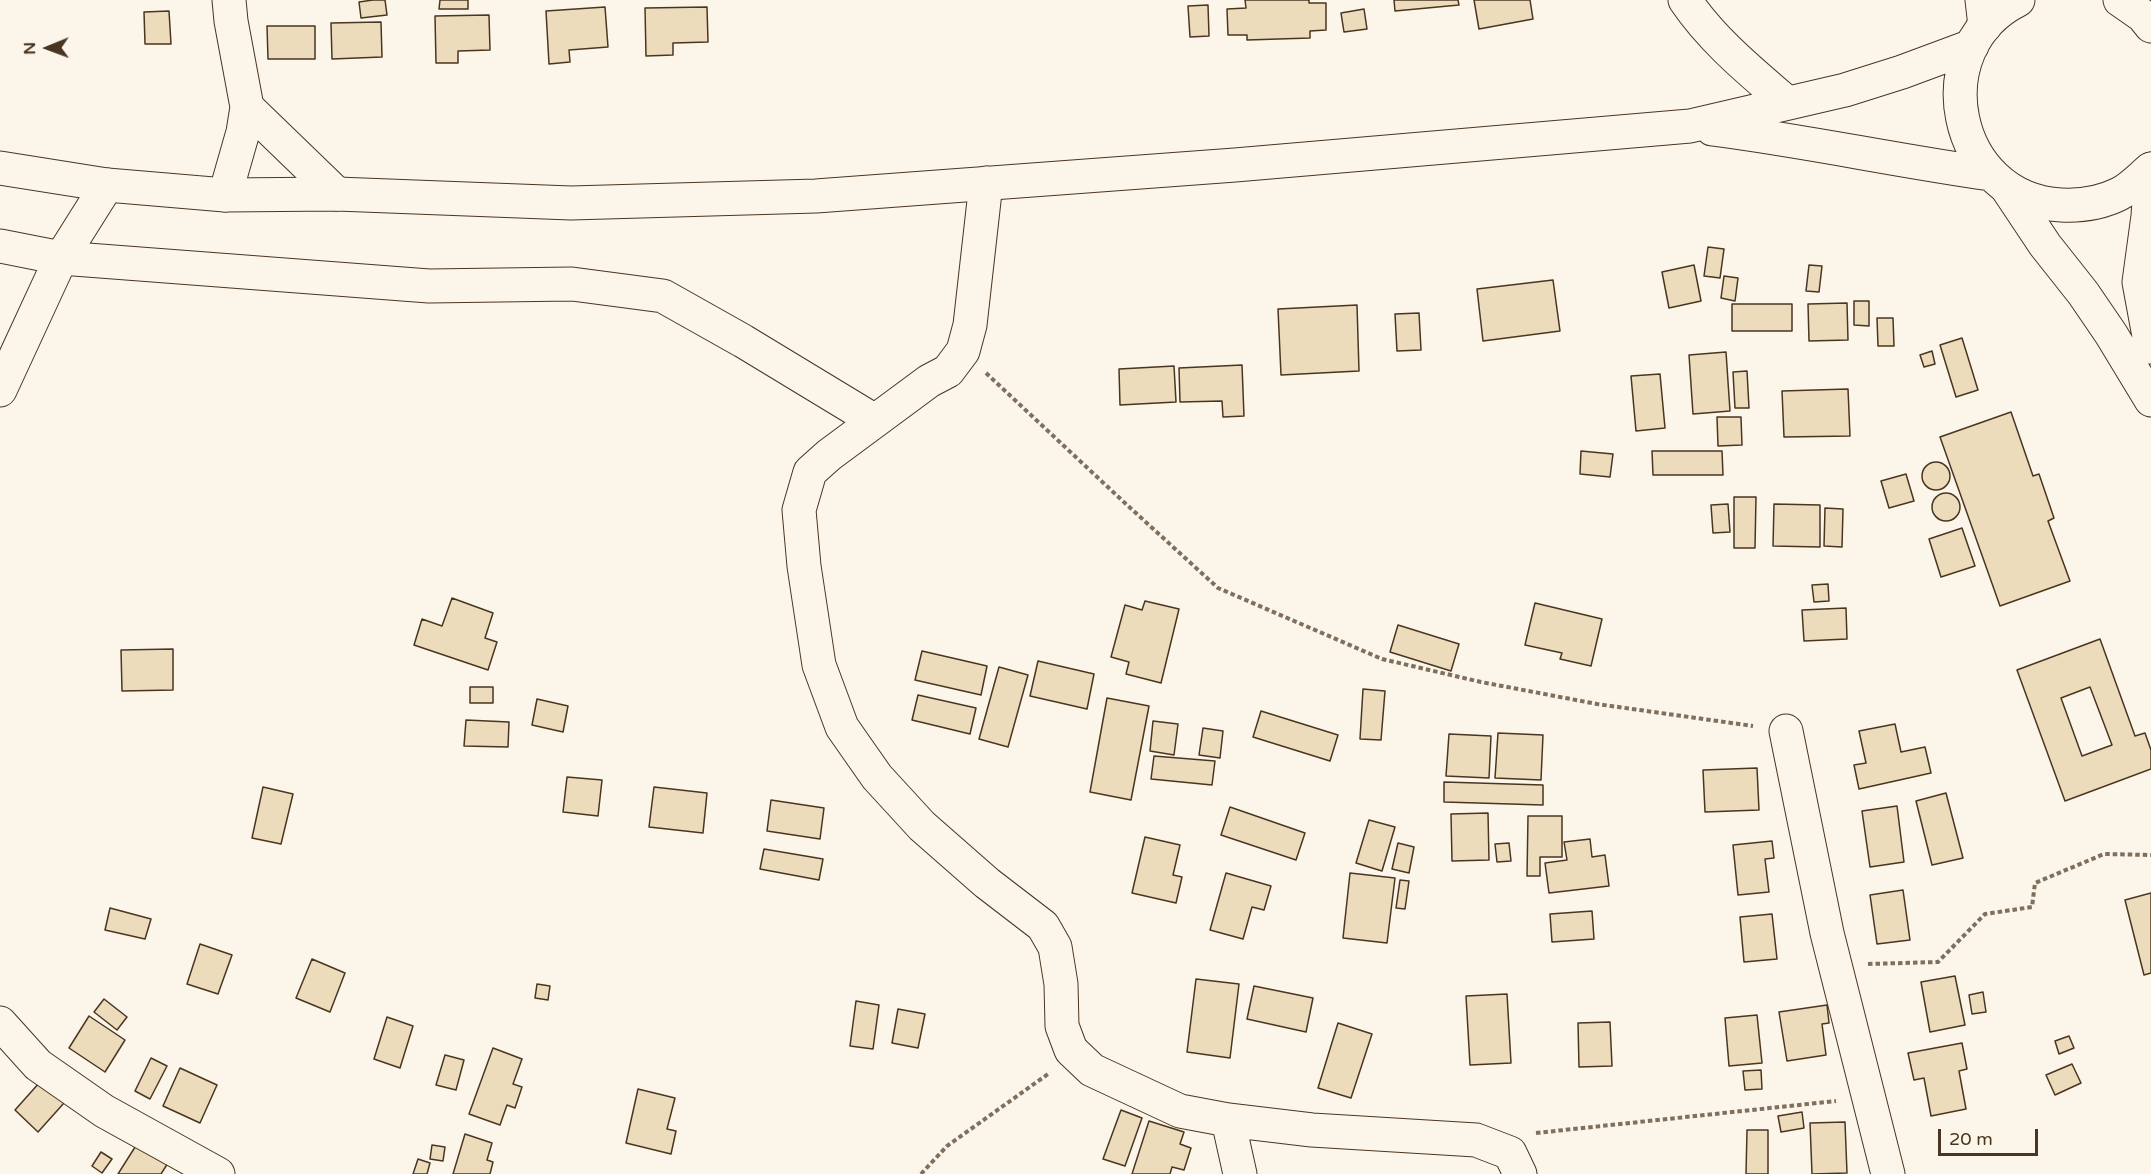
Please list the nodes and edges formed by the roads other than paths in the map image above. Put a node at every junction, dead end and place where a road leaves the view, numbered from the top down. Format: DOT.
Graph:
graph roads {
  1 [pos="229,0"];
  2 [pos="1685,0"];
  3 [pos="2018,0"];
  4 [pos="1980,24"];
  5 [pos="1786,102"];
  6 [pos="247,107"];
  7 [pos="1690,126"];
  8 [pos="0,168"];
  9 [pos="2151,169"];
  10 [pos="1999,181"];
  11 [pos="986,183"];
  12 [pos="107,185"];
  13 [pos="337,194"];
  14 [pos="225,195"];
  15 [pos="0,246"];
  16 [pos="61,258"];
  17 [pos="2151,347"];
  18 [pos="0,390"];
  19 [pos="2151,400"];
  20 [pos="874,421"];
  21 [pos="1786,731"];
  22 [pos="0,1023"];
  23 [pos="1228,1120"];
  24 [pos="218,1174"];
  25 [pos="1240,1174"];
  26 [pos="1520,1174"];
  27 [pos="1888,1174"];
  1 -- 6 [label="main road"];
  2 -- 5 [label="main road"];
  3 -- 4 [label="main road"];
  4 -- 5 [label="main road"];
  4 -- 10 [label="main road"];
  5 -- 7 [label="main road"];
  6 -- 13 [label="main road"];
  6 -- 14 [label="main road"];
  7 -- 10 [label="main road"];
  7 -- 11 [label="main road"];
  8 -- 12 [label="main road"];
  9 -- 10 [label="main road"];
  9 -- 17 [label="main road"];
  10 -- 19 [label="main road"];
  11 -- 13 [label="main road"];
  11 -- 20 [label="main road"];
  12 -- 14 [label="main road"];
  12 -- 16 [label="main road"];
  13 -- 14 [label="main road"];
  15 -- 16 [label="main road"];
  16 -- 18 [label="main road"];
  16 -- 20 [label="main road"];
  20 -- 23 [label="main road"];
  21 -- 27 [label="main road"];
  22 -- 24 [label="main road"];
  23 -- 25 [label="main road"];
  23 -- 26 [label="main road"];
}
